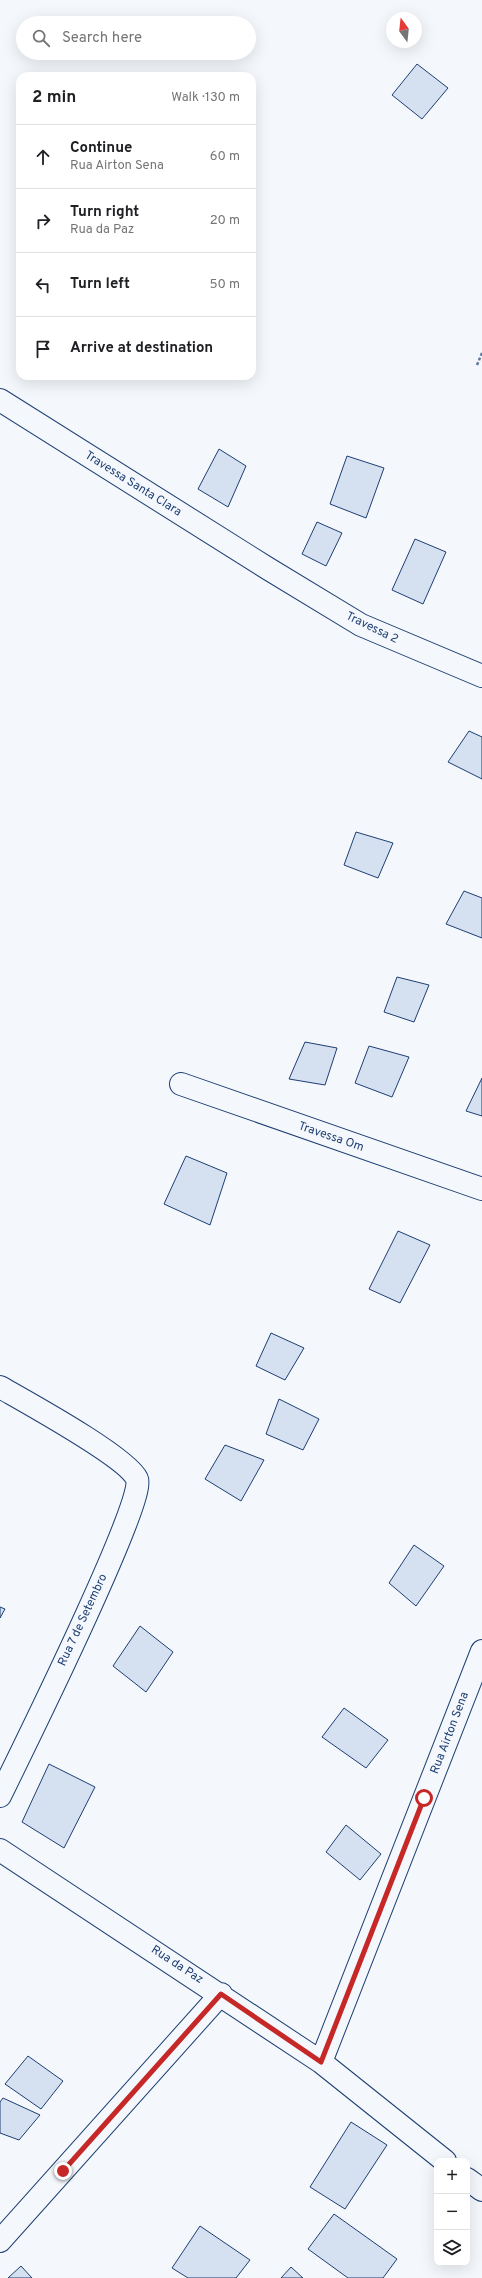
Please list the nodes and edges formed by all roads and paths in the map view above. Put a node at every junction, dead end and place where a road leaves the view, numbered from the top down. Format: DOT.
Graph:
graph roads {
  1 [pos="482,353"];
  2 [pos="477,364"];
  3 [pos="0,400"];
  4 [pos="267,568"];
  5 [pos="482,676"];
  6 [pos="180,1084"];
  7 [pos="482,1190"];
  8 [pos="0,1386"];
  9 [pos="482,1651"];
  10 [pos="0,1796"];
  11 [pos="0,1850"];
  12 [pos="221,1994"];
  13 [pos="321,2062"];
  14 [pos="441,2158"];
  15 [pos="470,2180"];
  16 [pos="482,2190"];
  17 [pos="0,2242"];
  1 -- 2 [label="path"];
  3 -- 4 [label="street, Travessa Santa Clara"];
  4 -- 5 [label="street, Travessa 2"];
  6 -- 7 [label="street, Travessa Om"];
  8 -- 10 [label="street, Rua 7 de Setembro"];
  9 -- 13 [label="street, Rua Airton Sena"];
  11 -- 12 [label="street, Rua da Paz"];
  12 -- 13 [label="street, Rua da Paz"];
  12 -- 17 [label="street"];
  13 -- 14 [label="street, Rua da Paz"];
  15 -- 16 [label="street"];
}
